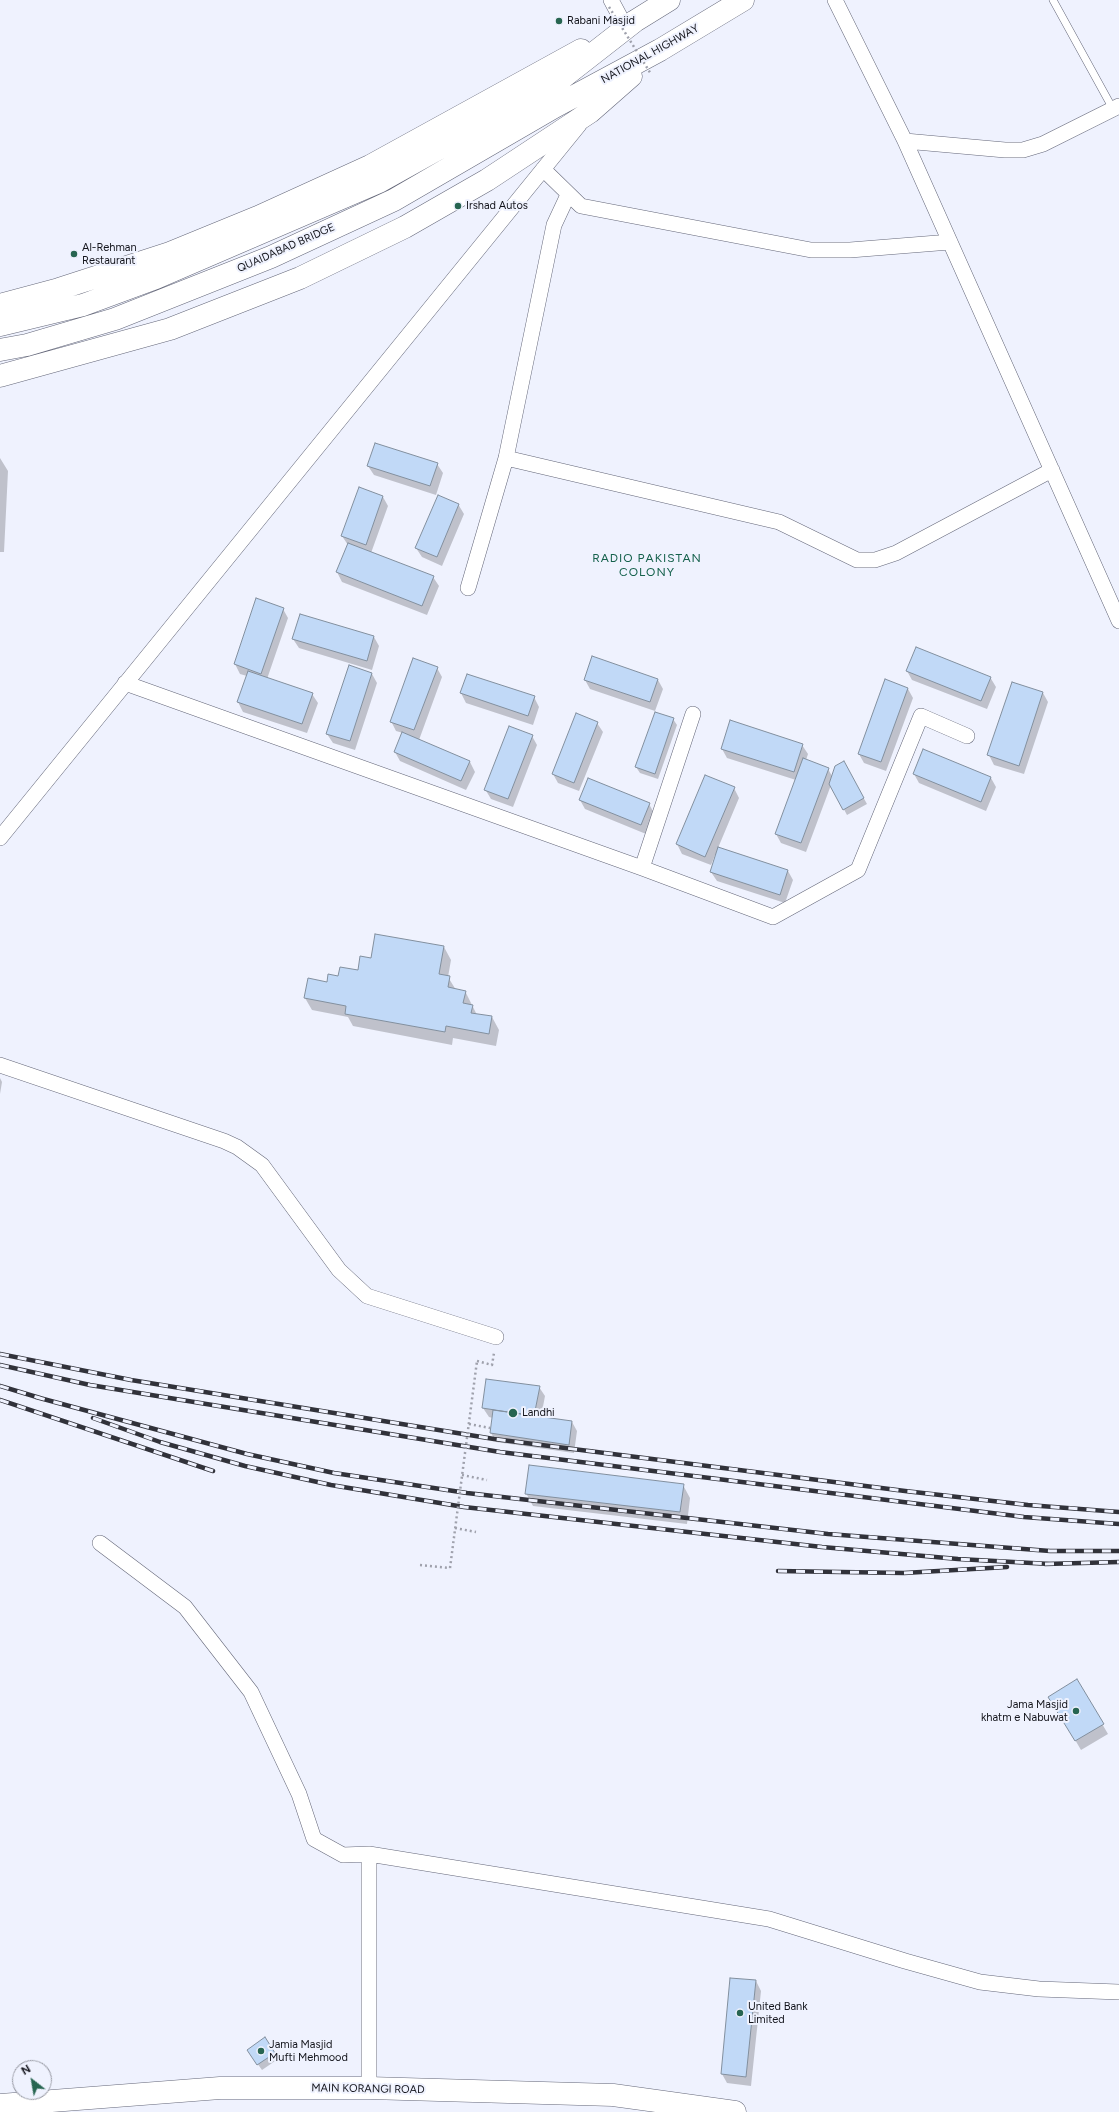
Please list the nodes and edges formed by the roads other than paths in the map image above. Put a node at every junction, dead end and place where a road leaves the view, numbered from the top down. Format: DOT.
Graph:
graph roads {
  1 [pos="669,0"];
  2 [pos="743,0"];
  3 [pos="835,0"];
  4 [pos="1053,0"];
  5 [pos="610,3"];
  6 [pos="630,23"];
  7 [pos="660,50"];
  8 [pos="554,96"];
  9 [pos="1116,108"];
  10 [pos="590,112"];
  11 [pos="905,141"];
  12 [pos="543,169"];
  13 [pos="568,195"];
  14 [pos="950,242"];
  15 [pos="0,305"];
  16 [pos="0,324"];
  17 [pos="0,350"];
  18 [pos="0,376"];
  19 [pos="506,458"];
  20 [pos="1052,470"];
  21 [pos="468,588"];
  22 [pos="1119,621"];
  23 [pos="125,683"];
  24 [pos="693,714"];
  25 [pos="966,736"];
  26 [pos="0,838"];
  27 [pos="642,868"];
  28 [pos="0,1065"];
  29 [pos="496,1337"];
  30 [pos="100,1543"];
  31 [pos="369,1854"];
  32 [pos="1119,1992"];
  33 [pos="369,2088"];
  34 [pos="0,2105"];
  35 [pos="735,2112"];
  1 -- 6 [label="main road"];
  2 -- 7 [label="main road, NATIONAL HIGHWAY"];
  3 -- 11 [label="street"];
  4 -- 9 [label="lane"];
  5 -- 6 [label="street"];
  6 -- 8 [label="main road"];
  6 -- 15 [label="main road"];
  7 -- 8 [label="main road, NATIONAL HIGHWAY"];
  7 -- 10 [label="main road"];
  8 -- 16 [label="main road, QUAIDABAD BRIDGE"];
  8 -- 17 [label="main road, QUAIDABAD BRIDGE"];
  9 -- 11 [label="street"];
  10 -- 12 [label="street"];
  10 -- 18 [label="main road"];
  11 -- 14 [label="street"];
  12 -- 13 [label="street"];
  12 -- 23 [label="street"];
  13 -- 14 [label="street"];
  13 -- 19 [label="street"];
  14 -- 20 [label="street"];
  19 -- 20 [label="street"];
  19 -- 21 [label="street"];
  20 -- 22 [label="street"];
  23 -- 26 [label="street"];
  23 -- 27 [label="street"];
  24 -- 27 [label="street"];
  25 -- 27 [label="street"];
  28 -- 29 [label="street"];
  30 -- 31 [label="street"];
  31 -- 32 [label="street"];
  31 -- 33 [label="street"];
  33 -- 34 [label="main road, MAIN KORANGI ROAD"];
  33 -- 35 [label="main road, MAIN KORANGI ROAD"];
}
